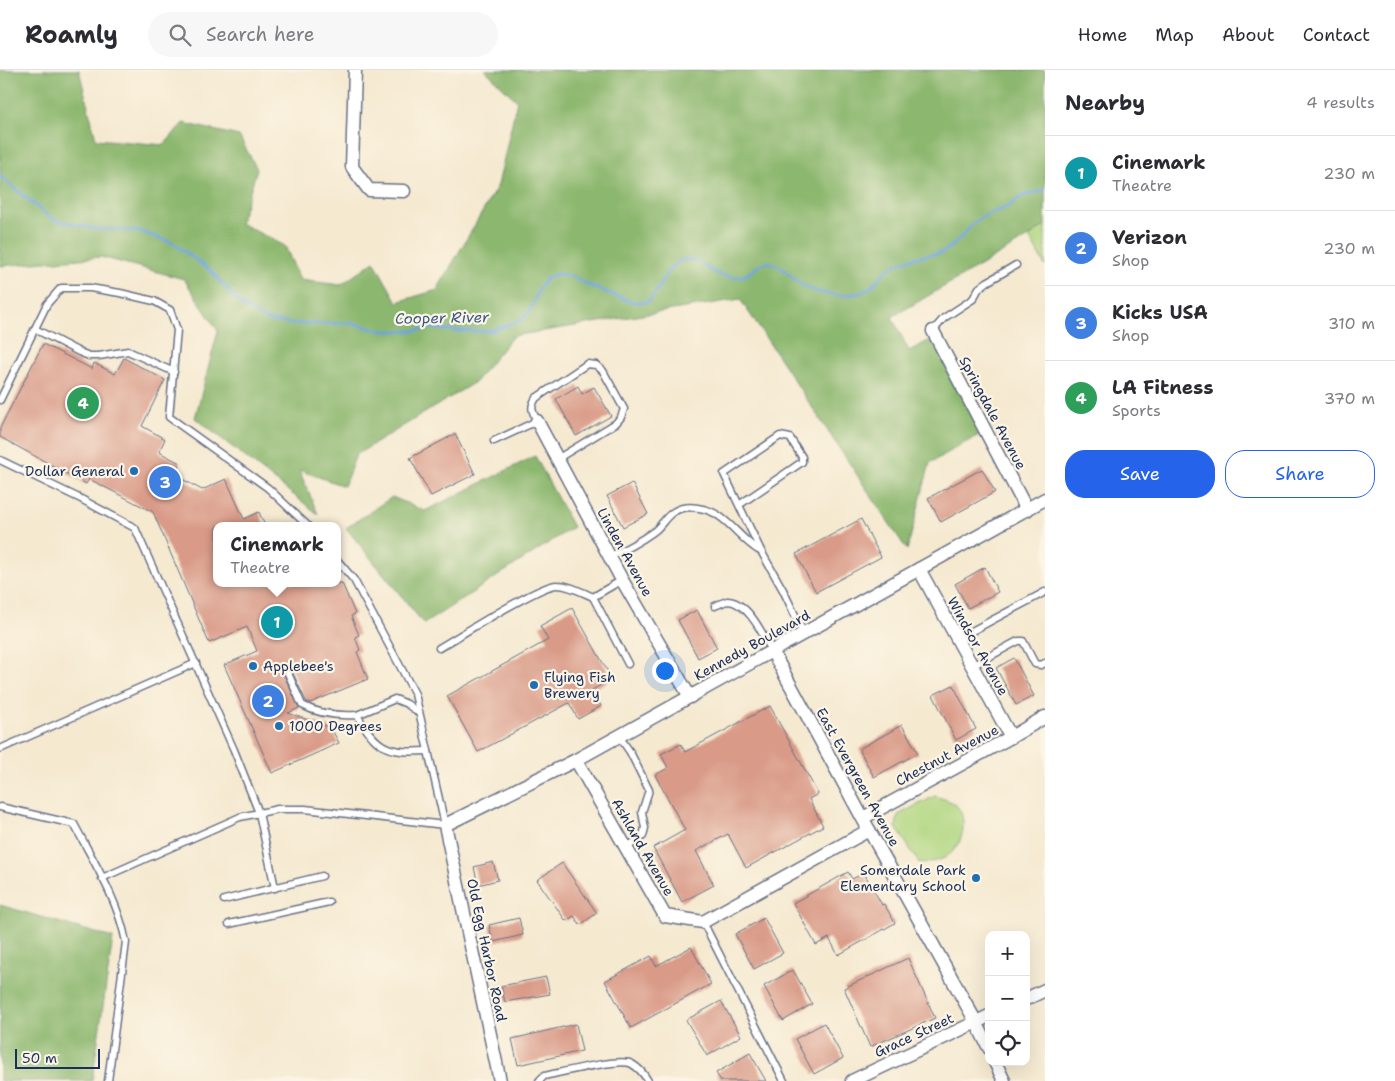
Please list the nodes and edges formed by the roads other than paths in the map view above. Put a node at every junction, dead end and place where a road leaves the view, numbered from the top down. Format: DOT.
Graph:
graph roads {
  1 [pos="355,70"];
  2 [pos="404,191"];
  3 [pos="1016,265"];
  4 [pos="35,328"];
  5 [pos="933,331"];
  6 [pos="174,372"];
  7 [pos="0,400"];
  8 [pos="537,421"];
  9 [pos="494,441"];
  10 [pos="557,459"];
  11 [pos="0,460"];
  12 [pos="1045,499"];
  13 [pos="739,505"];
  14 [pos="1027,510"];
  15 [pos="304,522"];
  16 [pos="761,551"];
  17 [pos="609,557"];
  18 [pos="341,565"];
  19 [pos="919,569"];
  20 [pos="622,580"];
  21 [pos="1045,592"];
  22 [pos="593,597"];
  23 [pos="715,606"];
  24 [pos="804,634"];
  25 [pos="958,639"];
  26 [pos="439,648"];
  27 [pos="772,651"];
  28 [pos="196,663"];
  29 [pos="1045,663"];
  30 [pos="628,664"];
  31 [pos="972,666"];
  32 [pos="287,671"];
  33 [pos="690,696"];
  34 [pos="419,713"];
  35 [pos="357,715"];
  36 [pos="1045,716"];
  37 [pos="619,736"];
  38 [pos="1011,737"];
  39 [pos="0,749"];
  40 [pos="428,751"];
  41 [pos="576,760"];
  42 [pos="0,807"];
  43 [pos="259,813"];
  44 [pos="862,818"];
  45 [pos="445,825"];
  46 [pos="869,830"];
  47 [pos="626,848"];
  48 [pos="322,876"];
  49 [pos="102,878"];
  50 [pos="275,888"];
  51 [pos="224,900"];
  52 [pos="329,902"];
  53 [pos="702,922"];
  54 [pos="229,924"];
  55 [pos="1045,990"];
  56 [pos="1030,997"];
  57 [pos="985,1018"];
  58 [pos="976,1022"];
  59 [pos="985,1040"];
  60 [pos="997,1066"];
  61 [pos="108,1081"];
  62 [pos="500,1081"];
  63 [pos="539,1081"];
  64 [pos="648,1081"];
  65 [pos="784,1081"];
  66 [pos="852,1081"];
  67 [pos="1004,1081"];
  1 -- 2 [label="street"];
  3 -- 5 [label="lane"];
  4 -- 6 [label="lane"];
  4 -- 6 [label="lane"];
  4 -- 7 [label="lane"];
  5 -- 14 [label="street, Springdale Avenue"];
  6 -- 15 [label="lane"];
  8 -- 9 [label="lane"];
  8 -- 10 [label="street, Linden Avenue"];
  8 -- 10 [label="lane"];
  10 -- 17 [label="street, Linden Avenue"];
  11 -- 28 [label="lane"];
  12 -- 14 [label="street, Kennedy Boulevard"];
  13 -- 13 [label="lane"];
  13 -- 16 [label="lane"];
  14 -- 19 [label="street, Kennedy Boulevard"];
  16 -- 17 [label="lane"];
  16 -- 24 [label="lane"];
  17 -- 20 [label="street, Linden Avenue"];
  18 -- 34 [label="lane"];
  19 -- 24 [label="street, Kennedy Boulevard"];
  19 -- 25 [label="street, Windsor Avenue"];
  20 -- 22 [label="lane"];
  20 -- 33 [label="street, Linden Avenue"];
  21 -- 25 [label="lane"];
  22 -- 26 [label="lane"];
  22 -- 30 [label="lane"];
  23 -- 27 [label="lane"];
  24 -- 27 [label="street, Kennedy Boulevard"];
  25 -- 31 [label="street, Windsor Avenue"];
  27 -- 33 [label="street, Kennedy Boulevard"];
  27 -- 44 [label="street, East Evergreen Avenue"];
  28 -- 39 [label="lane"];
  28 -- 43 [label="lane"];
  29 -- 31 [label="lane"];
  31 -- 38 [label="street, Windsor Avenue"];
  32 -- 35 [label="lane"];
  33 -- 37 [label="street, Kennedy Boulevard"];
  34 -- 35 [label="lane"];
  34 -- 40 [label="lane"];
  35 -- 40 [label="lane"];
  36 -- 38 [label="street, Chestnut Avenue"];
  37 -- 41 [label="street, Kennedy Boulevard"];
  37 -- 47 [label="lane"];
  38 -- 44 [label="street, Chestnut Avenue"];
  40 -- 45 [label="lane"];
  41 -- 45 [label="street, Kennedy Boulevard"];
  41 -- 47 [label="street, Ashland Avenue"];
  42 -- 49 [label="lane"];
  43 -- 45 [label="lane"];
  43 -- 49 [label="lane"];
  43 -- 50 [label="lane"];
  44 -- 46 [label="street, East Evergreen Avenue"];
  45 -- 62 [label="street, Old Egg Harbor Road"];
  46 -- 53 [label="street"];
  46 -- 58 [label="street, East Evergreen Avenue"];
  47 -- 53 [label="street, Ashland Avenue"];
  48 -- 50 [label="lane"];
  49 -- 61 [label="lane"];
  50 -- 51 [label="lane"];
  52 -- 54 [label="lane"];
  53 -- 65 [label="lane"];
  55 -- 56 [label="street"];
  57 -- 58 [label="street, Grace Street"];
  58 -- 59 [label="street, East Evergreen Avenue"];
  58 -- 66 [label="street, Grace Street"];
  60 -- 67 [label="street"];
  63 -- 64 [label="lane"];
}
